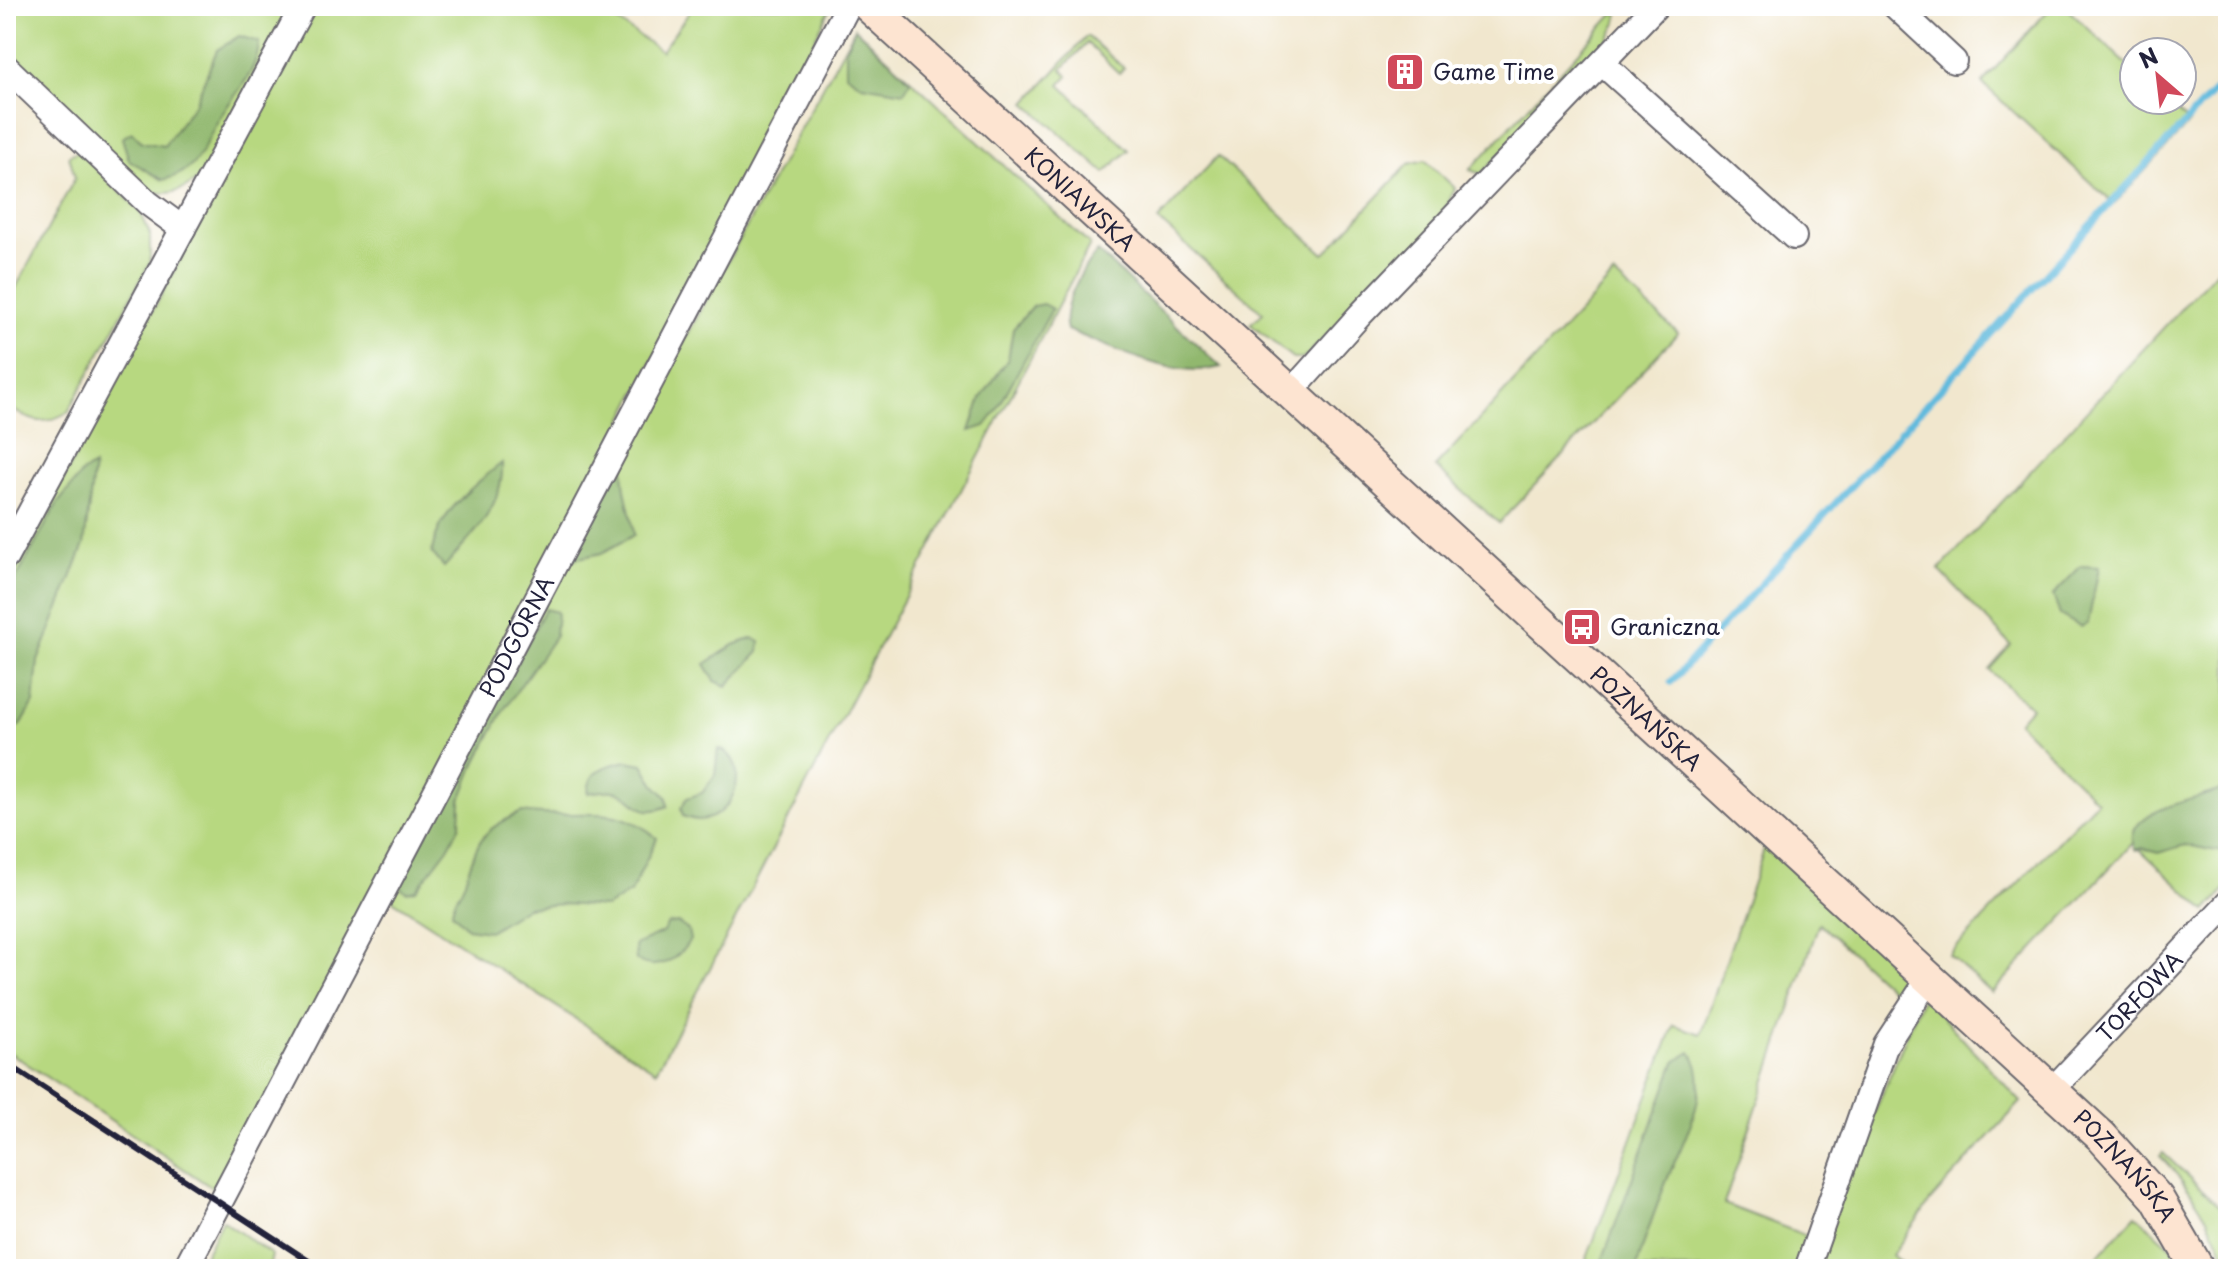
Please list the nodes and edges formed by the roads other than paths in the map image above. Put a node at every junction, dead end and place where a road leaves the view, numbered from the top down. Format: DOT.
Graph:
graph roads {
  1 [pos="303,6"];
  2 [pos="848,6"];
  3 [pos="869,6"];
  4 [pos="1656,6"];
  5 [pos="1895,6"];
  6 [pos="1954,61"];
  7 [pos="1603,64"];
  8 [pos="6,67"];
  9 [pos="183,229"];
  10 [pos="1794,237"];
  11 [pos="1291,392"];
  12 [pos="6,557"];
  13 [pos="2228,903"];
  14 [pos="1930,977"];
  15 [pos="2052,1090"];
  16 [pos="185,1269"];
  17 [pos="1807,1269"];
  18 [pos="2198,1269"];
  1 -- 9 [label="street"];
  2 -- 16 [label="street, PODGÓRNA"];
  3 -- 11 [label="main road, KONIAWSKA"];
  4 -- 7 [label="street"];
  5 -- 6 [label="street"];
  7 -- 10 [label="street"];
  7 -- 11 [label="street"];
  8 -- 9 [label="street"];
  9 -- 12 [label="street"];
  11 -- 14 [label="main road, POZNAŃSKA"];
  13 -- 15 [label="street, TORFOWA"];
  14 -- 15 [label="main road, POZNAŃSKA"];
  14 -- 17 [label="street"];
  15 -- 18 [label="main road, POZNAŃSKA"];
}
